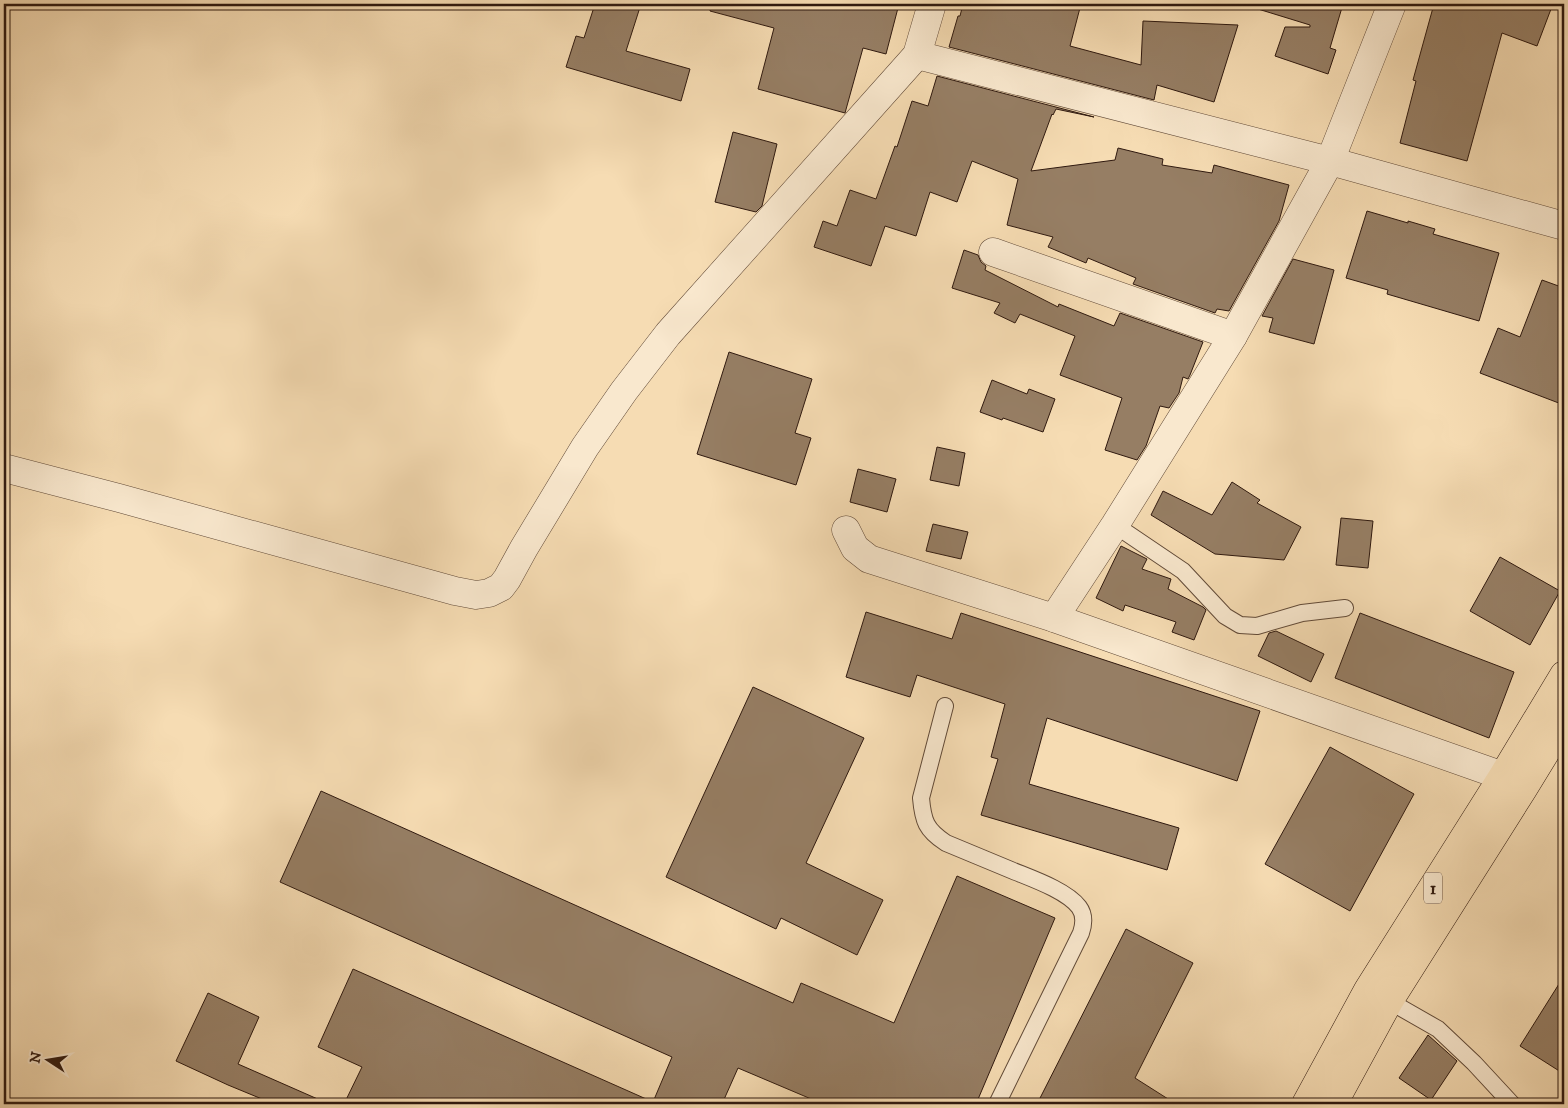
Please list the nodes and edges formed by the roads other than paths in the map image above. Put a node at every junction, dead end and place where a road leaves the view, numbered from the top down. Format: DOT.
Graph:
graph roads {
  1 [pos="932,4"];
  2 [pos="1392,4"];
  3 [pos="917,55"];
  4 [pos="1330,161"];
  5 [pos="1564,226"];
  6 [pos="993,252"];
  7 [pos="1233,336"];
  8 [pos="4,468"];
  9 [pos="1116,524"];
  10 [pos="846,530"];
  11 [pos="1345,608"];
  12 [pos="1054,618"];
  13 [pos="1564,675"];
  14 [pos="944,706"];
  15 [pos="1564,722"];
  16 [pos="1503,776"];
  17 [pos="1389,1002"];
  18 [pos="997,1104"];
  19 [pos="1306,1104"];
  20 [pos="1333,1104"];
  21 [pos="1512,1104"];
  1 -- 3 [label="street"];
  2 -- 4 [label="street"];
  3 -- 4 [label="street"];
  3 -- 8 [label="street"];
  4 -- 5 [label="street"];
  4 -- 7 [label="street"];
  6 -- 7 [label="street"];
  7 -- 9 [label="street"];
  9 -- 11 [label="lane"];
  9 -- 12 [label="street"];
  10 -- 12 [label="street"];
  12 -- 16 [label="street"];
  13 -- 16 [label="highway, 1"];
  14 -- 18 [label="lane"];
  15 -- 17 [label="highway, 1"];
  16 -- 19 [label="highway, 1"];
  17 -- 20 [label="highway, 1"];
  17 -- 21 [label="lane"];
}
